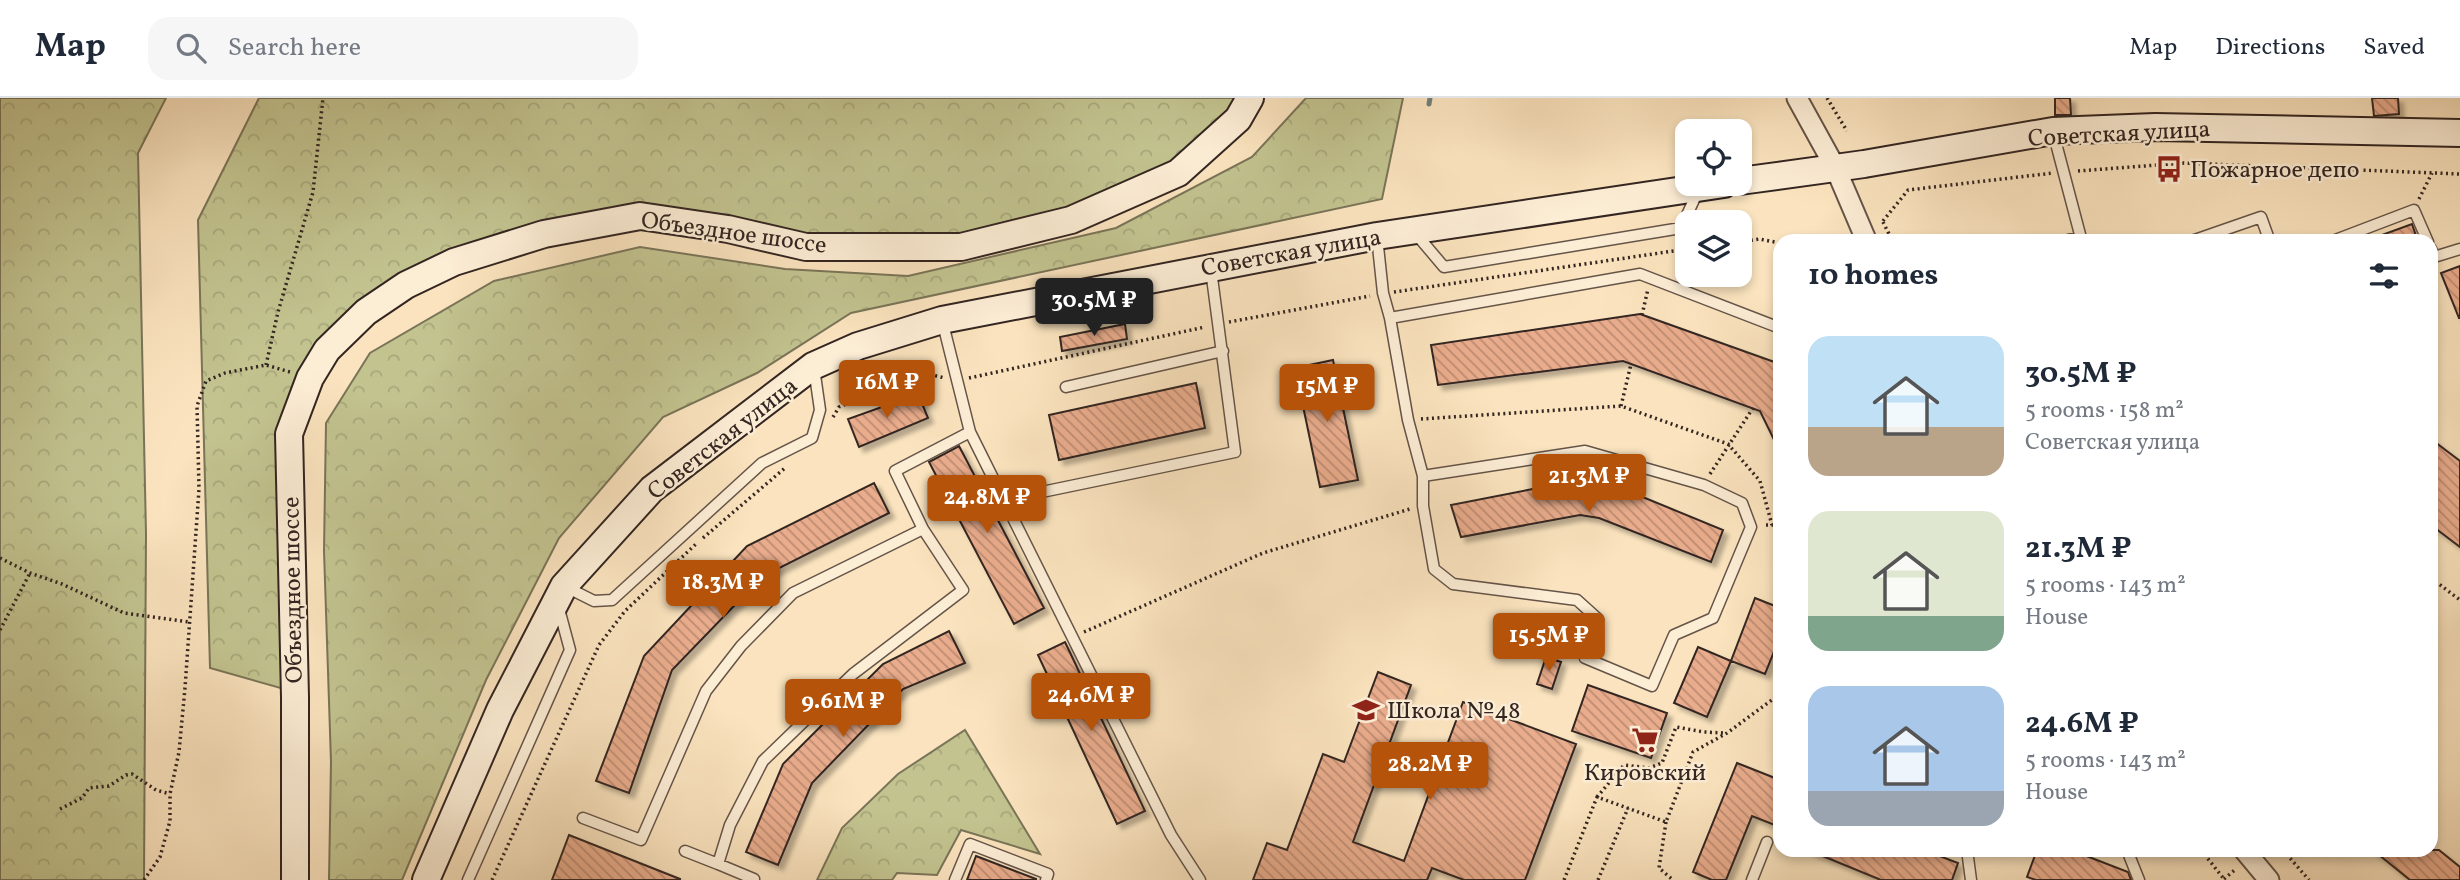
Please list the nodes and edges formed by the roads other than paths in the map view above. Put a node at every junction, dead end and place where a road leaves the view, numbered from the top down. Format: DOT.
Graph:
graph roads {
  1 [pos="1250,98"];
  2 [pos="1797,98"];
  3 [pos="2053,131"];
  4 [pos="2460,133"];
  5 [pos="1835,167"];
  6 [pos="1752,179"];
  7 [pos="1675,192"];
  8 [pos="1705,196"];
  9 [pos="1413,231"];
  10 [pos="1864,234"];
  11 [pos="2079,234"];
  12 [pos="2212,234"];
  13 [pos="2267,234"];
  14 [pos="2351,234"];
  15 [pos="2424,234"];
  16 [pos="1377,236"];
  17 [pos="2460,249"];
  18 [pos="2438,256"];
  19 [pos="1210,266"];
  20 [pos="1390,318"];
  21 [pos="942,320"];
  22 [pos="1773,325"];
  23 [pos="1223,351"];
  24 [pos="813,366"];
  25 [pos="1066,387"];
  26 [pos="970,432"];
  27 [pos="1423,476"];
  28 [pos="1005,502"];
  29 [pos="923,529"];
  30 [pos="560,592"];
  31 [pos="583,818"];
  32 [pos="1767,842"];
  33 [pos="685,850"];
  34 [pos="1968,857"];
  35 [pos="2130,857"];
  36 [pos="2250,857"];
  37 [pos="718,864"];
  38 [pos="754,879"];
  39 [pos="295,880"];
  40 [pos="426,880"];
  41 [pos="468,880"];
  42 [pos="955,880"];
  43 [pos="1046,880"];
  44 [pos="1200,880"];
  45 [pos="1752,880"];
  46 [pos="1971,880"];
  47 [pos="2139,880"];
  48 [pos="2269,880"];
  1 -- 39 [label="street, Объездное шоссе"];
  2 -- 5 [label="street"];
  3 -- 4 [label="street, Советская улица"];
  3 -- 5 [label="street, Советская улица"];
  3 -- 11 [label="lane"];
  5 -- 6 [label="street, Советская улица"];
  5 -- 10 [label="street"];
  7 -- 9 [label="street, Советская улица"];
  8 -- 9 [label="lane"];
  9 -- 16 [label="street, Советская улица"];
  12 -- 13 [label="lane"];
  14 -- 15 [label="lane"];
  16 -- 19 [label="street, Советская улица"];
  16 -- 20 [label="lane"];
  17 -- 18 [label="lane"];
  19 -- 21 [label="street, Советская улица"];
  19 -- 23 [label="lane"];
  20 -- 22 [label="lane"];
  20 -- 27 [label="lane"];
  21 -- 24 [label="street, Советская улица"];
  21 -- 26 [label="lane"];
  23 -- 25 [label="lane"];
  23 -- 28 [label="lane"];
  24 -- 30 [label="street, Советская улица"];
  24 -- 30 [label="lane"];
  26 -- 28 [label="lane"];
  26 -- 29 [label="lane"];
  27 -- 27 [label="lane"];
  28 -- 44 [label="lane"];
  29 -- 31 [label="lane"];
  29 -- 37 [label="lane"];
  30 -- 40 [label="street, Советская улица"];
  30 -- 41 [label="lane"];
  32 -- 45 [label="lane"];
  33 -- 37 [label="lane"];
  34 -- 46 [label="lane"];
  35 -- 47 [label="lane"];
  36 -- 48 [label="street"];
  37 -- 38 [label="lane"];
  42 -- 43 [label="lane"];
}
